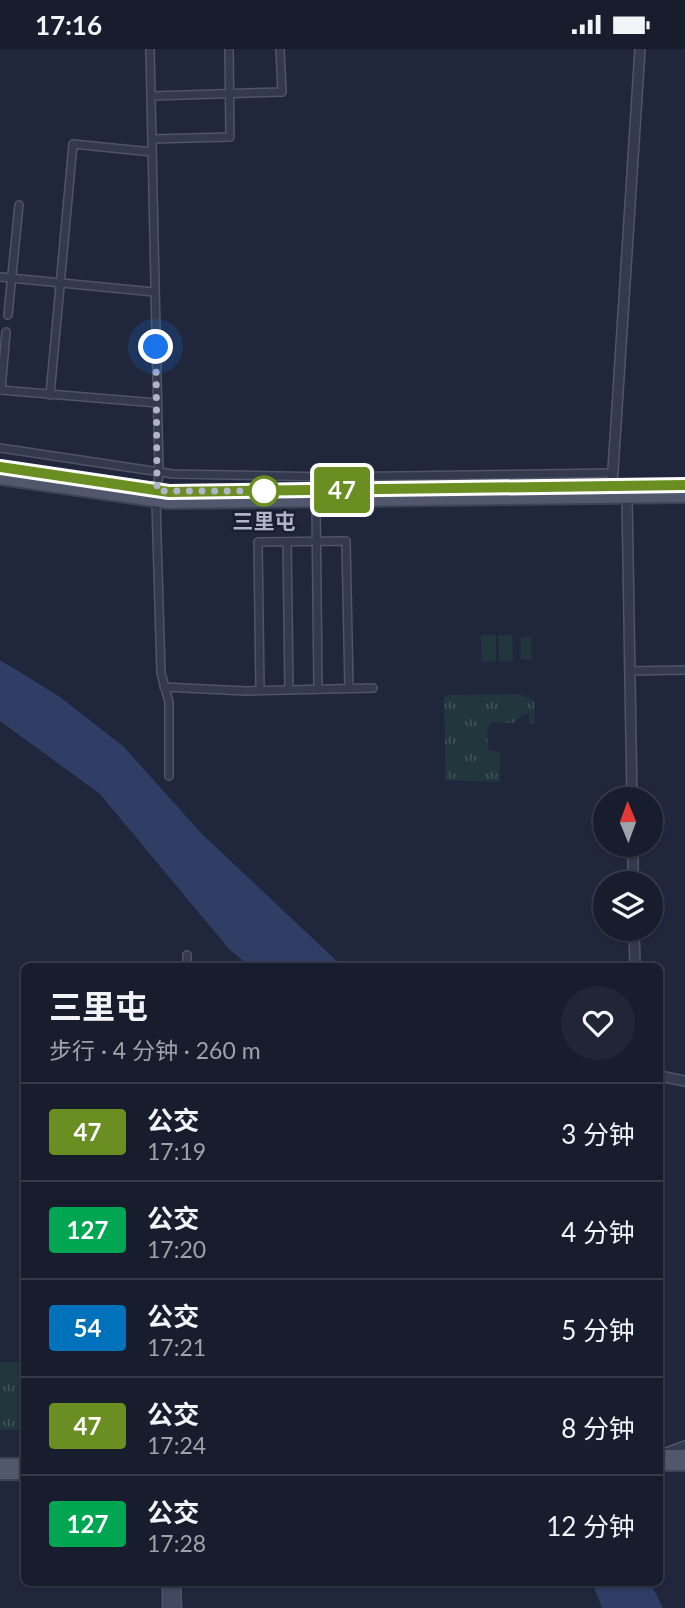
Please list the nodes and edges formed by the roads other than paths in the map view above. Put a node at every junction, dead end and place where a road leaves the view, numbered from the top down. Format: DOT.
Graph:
graph roads {
  1 [pos="150,49"];
  2 [pos="229,49"];
  3 [pos="280,49"];
  4 [pos="640,49"];
  5 [pos="230,94"];
  6 [pos="151,96"];
  7 [pos="152,139"];
  8 [pos="152,152"];
  9 [pos="19,205"];
  10 [pos="0,278"];
  11 [pos="11,279"];
  12 [pos="60,283"];
  13 [pos="154,292"];
  14 [pos="8,316"];
  15 [pos="6,333"];
  16 [pos="0,390"];
  17 [pos="50,394"];
  18 [pos="157,403"];
  19 [pos="0,448"];
  20 [pos="0,467"];
  21 [pos="159,472"];
  22 [pos="613,473"];
  23 [pos="0,479"];
  24 [pos="685,485"];
  25 [pos="612,486"];
  26 [pos="157,496"];
  27 [pos="685,496"];
  28 [pos="628,497"];
  29 [pos="316,502"];
  30 [pos="316,541"];
  31 [pos="287,542"];
  32 [pos="685,670"];
  33 [pos="630,671"];
  34 [pos="164,687"];
  35 [pos="349,688"];
  36 [pos="373,688"];
  37 [pos="289,689"];
  38 [pos="318,689"];
  39 [pos="260,690"];
  40 [pos="169,776"];
  41 [pos="632,787"];
  42 [pos="634,941"];
  43 [pos="187,955"];
  44 [pos="187,963"];
  45 [pos="635,963"];
  46 [pos="663,1076"];
  47 [pos="684,1080"];
  48 [pos="685,1445"];
  49 [pos="663,1454"];
  50 [pos="663,1455"];
  51 [pos="685,1455"];
  52 [pos="0,1464"];
  53 [pos="21,1464"];
  54 [pos="663,1465"];
  55 [pos="685,1465"];
  56 [pos="0,1474"];
  57 [pos="21,1474"];
  58 [pos="168,1586"];
  59 [pos="175,1586"];
  60 [pos="168,1608"];
  61 [pos="176,1608"];
  1 -- 6 [label="street"];
  2 -- 5 [label="street"];
  3 -- 5 [label="street"];
  4 -- 22 [label="street"];
  5 -- 6 [label="street"];
  5 -- 7 [label="street"];
  6 -- 7 [label="street"];
  7 -- 8 [label="street"];
  8 -- 12 [label="street"];
  8 -- 13 [label="street"];
  9 -- 11 [label="street"];
  10 -- 11 [label="street"];
  11 -- 12 [label="street"];
  11 -- 14 [label="street"];
  12 -- 13 [label="street"];
  12 -- 17 [label="street"];
  13 -- 18 [label="street"];
  15 -- 16 [label="street"];
  16 -- 17 [label="street"];
  17 -- 18 [label="street"];
  18 -- 21 [label="street"];
  19 -- 21 [label="street"];
  20 -- 26 [label="main road"];
  21 -- 22 [label="street"];
  21 -- 26 [label="street"];
  22 -- 25 [label="street"];
  23 -- 26 [label="main road"];
  24 -- 25 [label="main road"];
  25 -- 26 [label="main road"];
  26 -- 29 [label="main road"];
  26 -- 34 [label="street"];
  27 -- 28 [label="main road"];
  28 -- 29 [label="main road"];
  28 -- 33 [label="street"];
  29 -- 30 [label="street"];
  30 -- 31 [label="street"];
  30 -- 35 [label="street"];
  30 -- 38 [label="street"];
  31 -- 37 [label="street"];
  31 -- 39 [label="street"];
  32 -- 33 [label="street"];
  33 -- 41 [label="street"];
  34 -- 39 [label="street"];
  34 -- 40 [label="street"];
  35 -- 36 [label="street"];
  35 -- 38 [label="street"];
  37 -- 38 [label="street"];
  37 -- 39 [label="street"];
  42 -- 45 [label="street"];
  43 -- 44 [label="street"];
  46 -- 47 [label="street"];
  48 -- 49 [label="street"];
  50 -- 51 [label="main road"];
  52 -- 53 [label="main road"];
  54 -- 55 [label="main road"];
  56 -- 57 [label="main road"];
  58 -- 60 [label="main road"];
  59 -- 61 [label="main road"];
}
